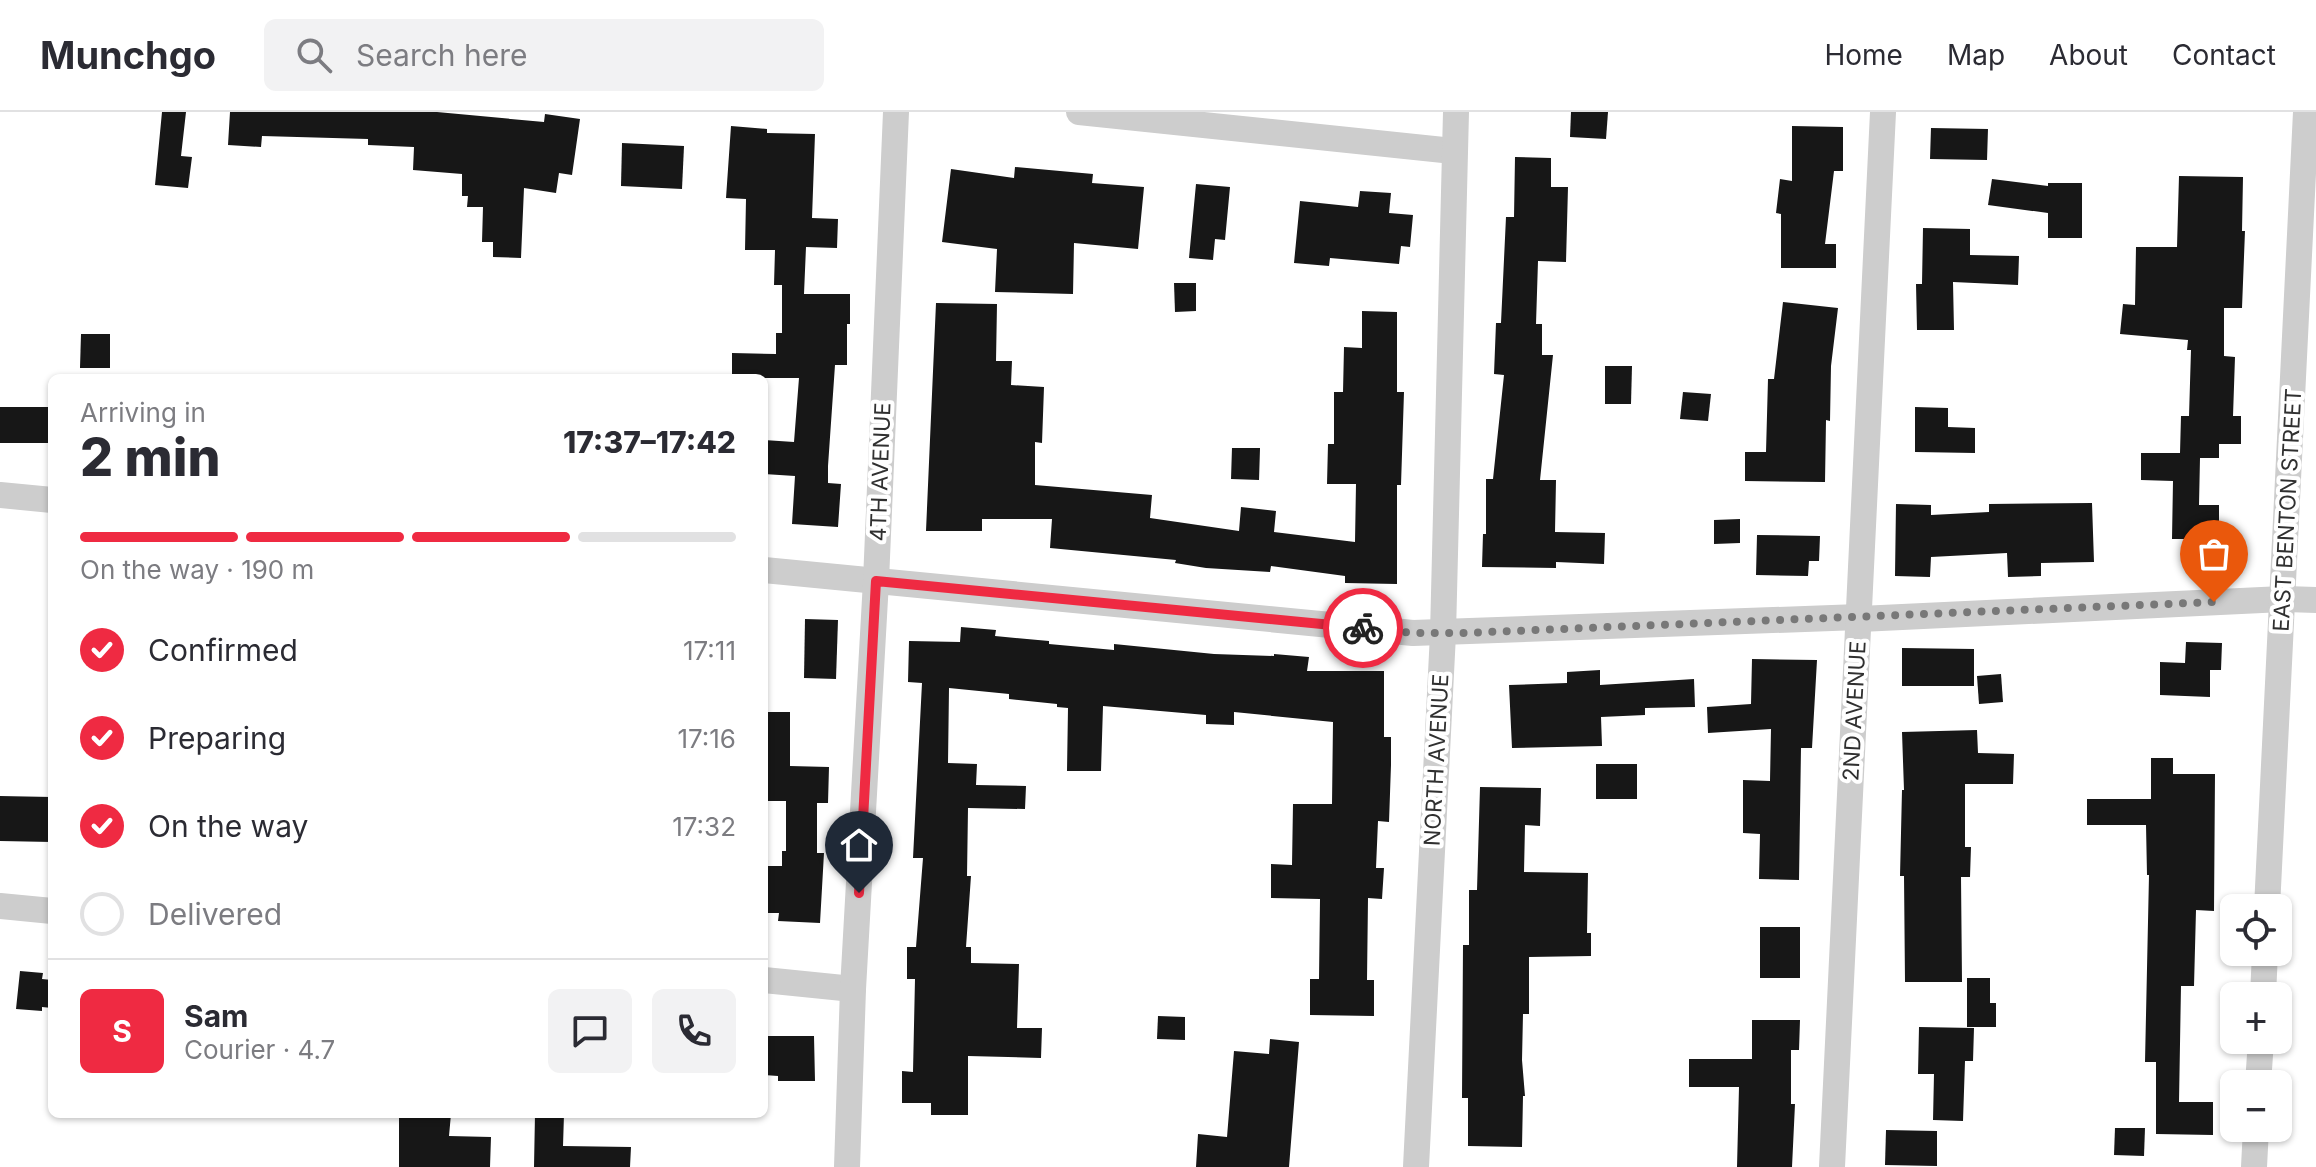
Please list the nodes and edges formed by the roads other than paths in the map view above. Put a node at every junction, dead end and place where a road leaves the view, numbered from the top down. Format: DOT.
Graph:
graph roads {
  1 [pos="896,112"];
  2 [pos="1079,112"];
  3 [pos="1456,112"];
  4 [pos="1883,112"];
  5 [pos="2306,112"];
  6 [pos="1453,151"];
  7 [pos="0,495"];
  8 [pos="48,500"];
  9 [pos="768,570"];
  10 [pos="876,581"];
  11 [pos="2283,599"];
  12 [pos="2316,600"];
  13 [pos="1859,617"];
  14 [pos="1443,634"];
  15 [pos="2268,894"];
  16 [pos="0,906"];
  17 [pos="48,911"];
  18 [pos="768,980"];
  19 [pos="853,989"];
  20 [pos="2255,1142"];
  21 [pos="847,1167"];
  22 [pos="1416,1167"];
  23 [pos="1832,1167"];
  24 [pos="2254,1167"];
  1 -- 10 [label="street, 4TH AVENUE"];
  2 -- 6 [label="street"];
  3 -- 6 [label="street, NORTH AVENUE"];
  4 -- 13 [label="street, 2ND AVENUE"];
  5 -- 11 [label="street, EAST BENTON STREET"];
  6 -- 14 [label="street, NORTH AVENUE"];
  7 -- 8 [label="street"];
  9 -- 10 [label="street"];
  10 -- 14 [label="street"];
  10 -- 19 [label="street, 4TH AVENUE"];
  11 -- 12 [label="street"];
  11 -- 13 [label="street"];
  11 -- 15 [label="street, EAST BENTON STREET"];
  13 -- 14 [label="street"];
  13 -- 23 [label="street, 2ND AVENUE"];
  14 -- 22 [label="street, NORTH AVENUE"];
  16 -- 17 [label="street"];
  18 -- 19 [label="street"];
  19 -- 21 [label="street, 4TH AVENUE"];
  20 -- 24 [label="street"];
}
